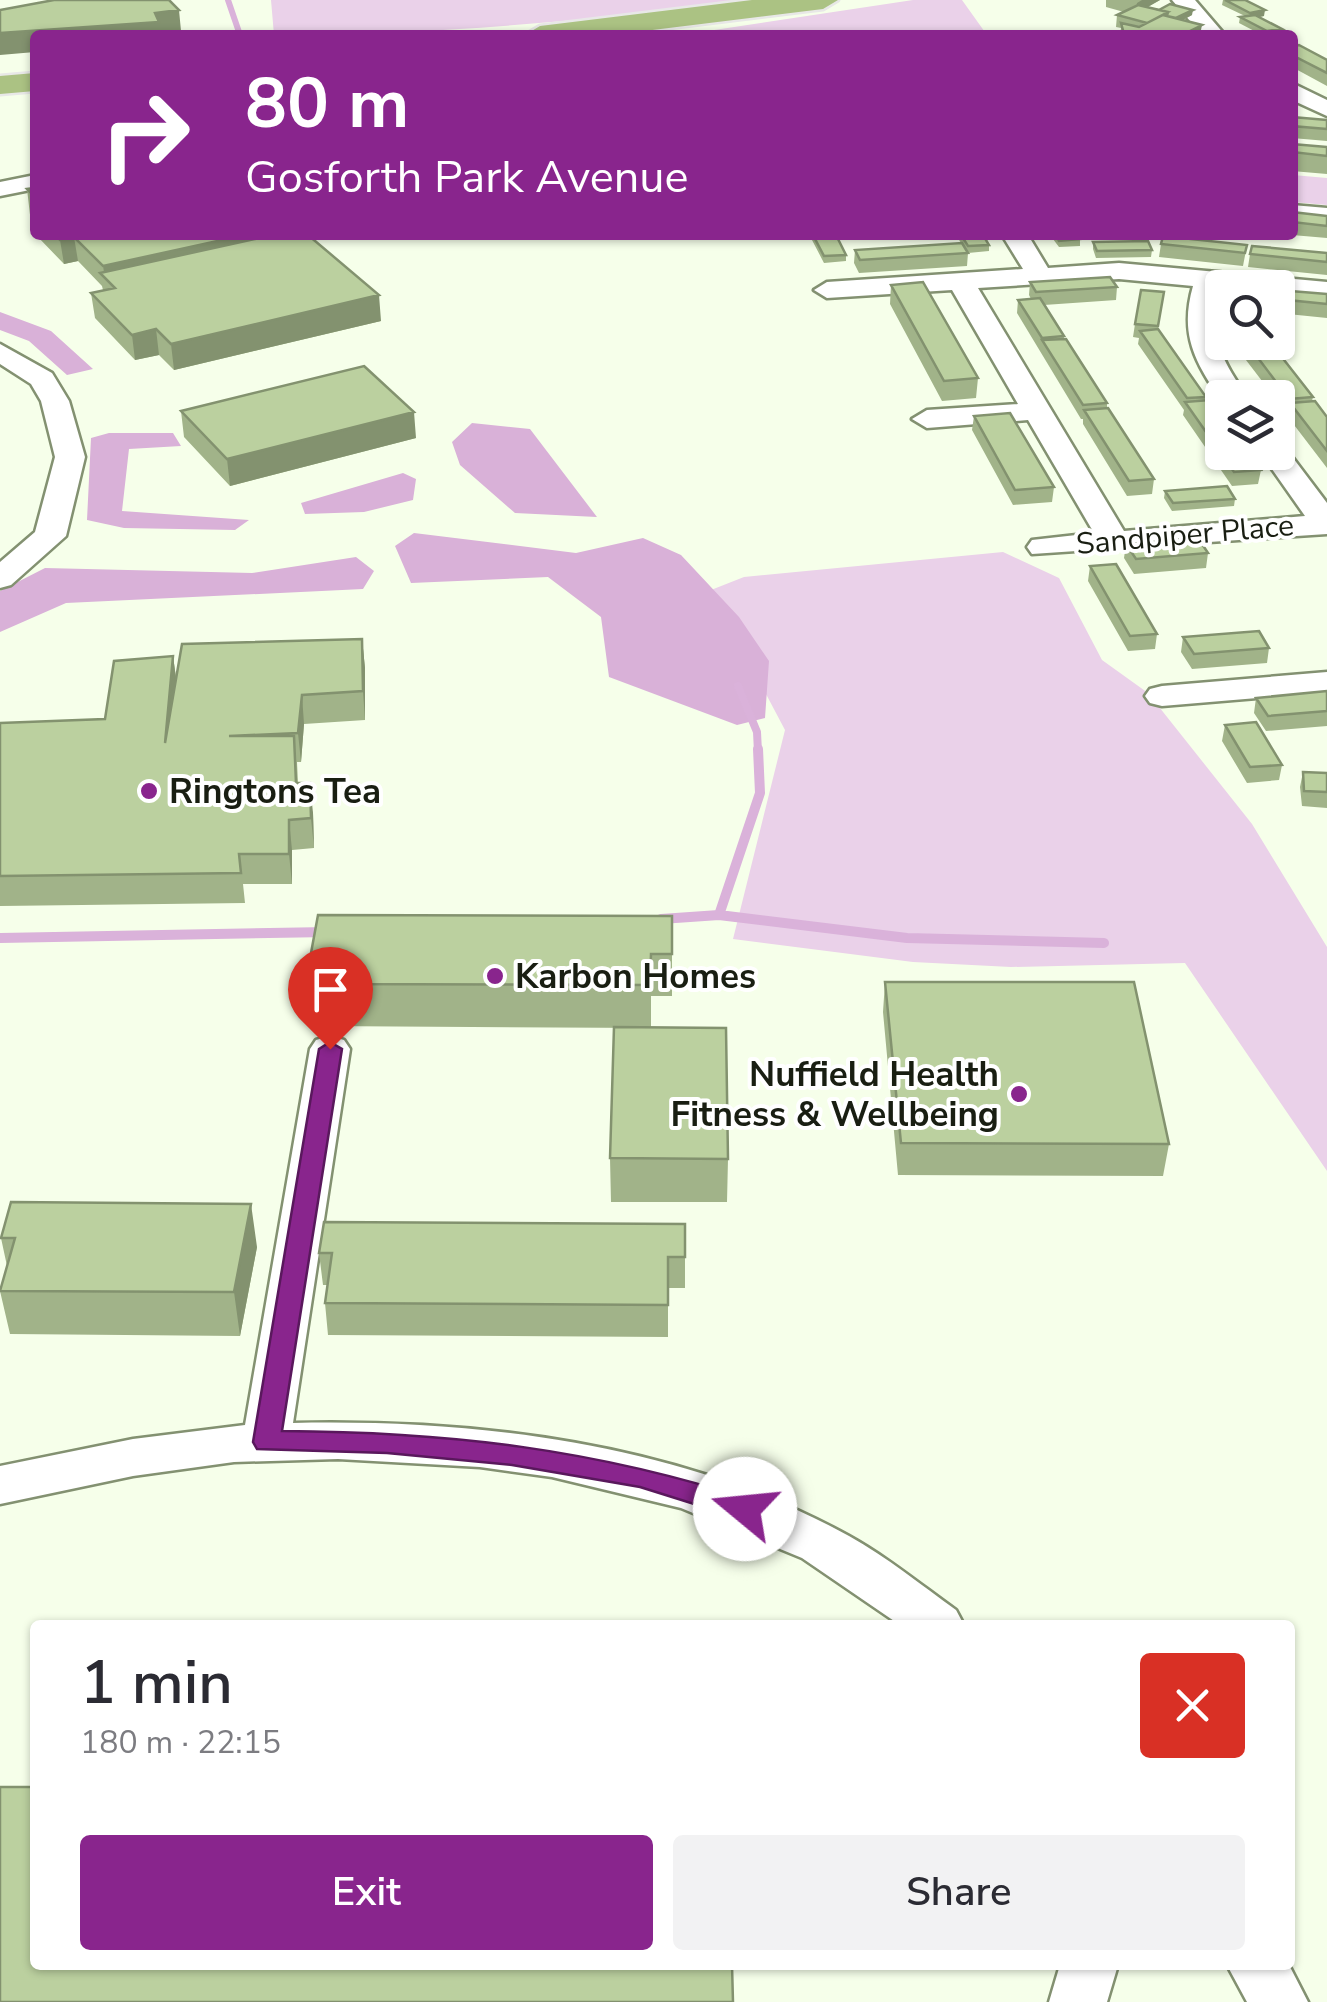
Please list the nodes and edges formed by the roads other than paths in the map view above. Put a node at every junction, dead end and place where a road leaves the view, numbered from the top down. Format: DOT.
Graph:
graph roads {
  1 [pos="823,0"];
  2 [pos="1184,0"];
  3 [pos="580,30"];
  4 [pos="1210,30"];
  5 [pos="0,77"];
  6 [pos="30,79"];
  7 [pos="30,80"];
  8 [pos="0,85"];
  9 [pos="1298,93"];
  10 [pos="1298,106"];
  11 [pos="1323,107"];
  12 [pos="30,183"];
  13 [pos="0,189"];
  14 [pos="1298,213"];
  15 [pos="1327,216"];
  16 [pos="1018,240"];
  17 [pos="1040,276"];
  18 [pos="1205,278"];
  19 [pos="960,281"];
  20 [pos="1295,287"];
  21 [pos="1205,288"];
  22 [pos="827,290"];
  23 [pos="1327,290"];
  24 [pos="0,352"];
  25 [pos="1205,353"];
  26 [pos="1036,411"];
  27 [pos="927,419"];
  28 [pos="1287,470"];
  29 [pos="1327,525"];
  30 [pos="1114,541"];
  31 [pos="1043,547"];
  32 [pos="0,578"];
  33 [pos="1327,682"];
  34 [pos="1162,696"];
  35 [pos="330,1049"];
  36 [pos="266,1442"];
  37 [pos="0,1485"];
  38 [pos="931,1620"];
  39 [pos="1088,1970"];
  40 [pos="1259,1970"];
  41 [pos="1078,2002"];
  42 [pos="1279,2002"];
  1 -- 3 [label="main road"];
  2 -- 4 [label="street"];
  5 -- 6 [label="main road"];
  7 -- 8 [label="main road"];
  9 -- 11 [label="street"];
  10 -- 11 [label="street"];
  12 -- 13 [label="street"];
  14 -- 15 [label="street"];
  16 -- 17 [label="street"];
  17 -- 18 [label="street"];
  17 -- 19 [label="street"];
  19 -- 22 [label="street"];
  19 -- 26 [label="street"];
  20 -- 23 [label="street"];
  21 -- 25 [label="street"];
  24 -- 32 [label="street"];
  26 -- 27 [label="street"];
  26 -- 30 [label="street"];
  28 -- 29 [label="street"];
  29 -- 30 [label="street, Sandpiper Place"];
  30 -- 31 [label="street, Sandpiper Place"];
  33 -- 34 [label="street"];
  35 -- 36 [label="street"];
  36 -- 37 [label="street"];
  36 -- 38 [label="street"];
  39 -- 41 [label="street"];
  40 -- 42 [label="street"];
}
